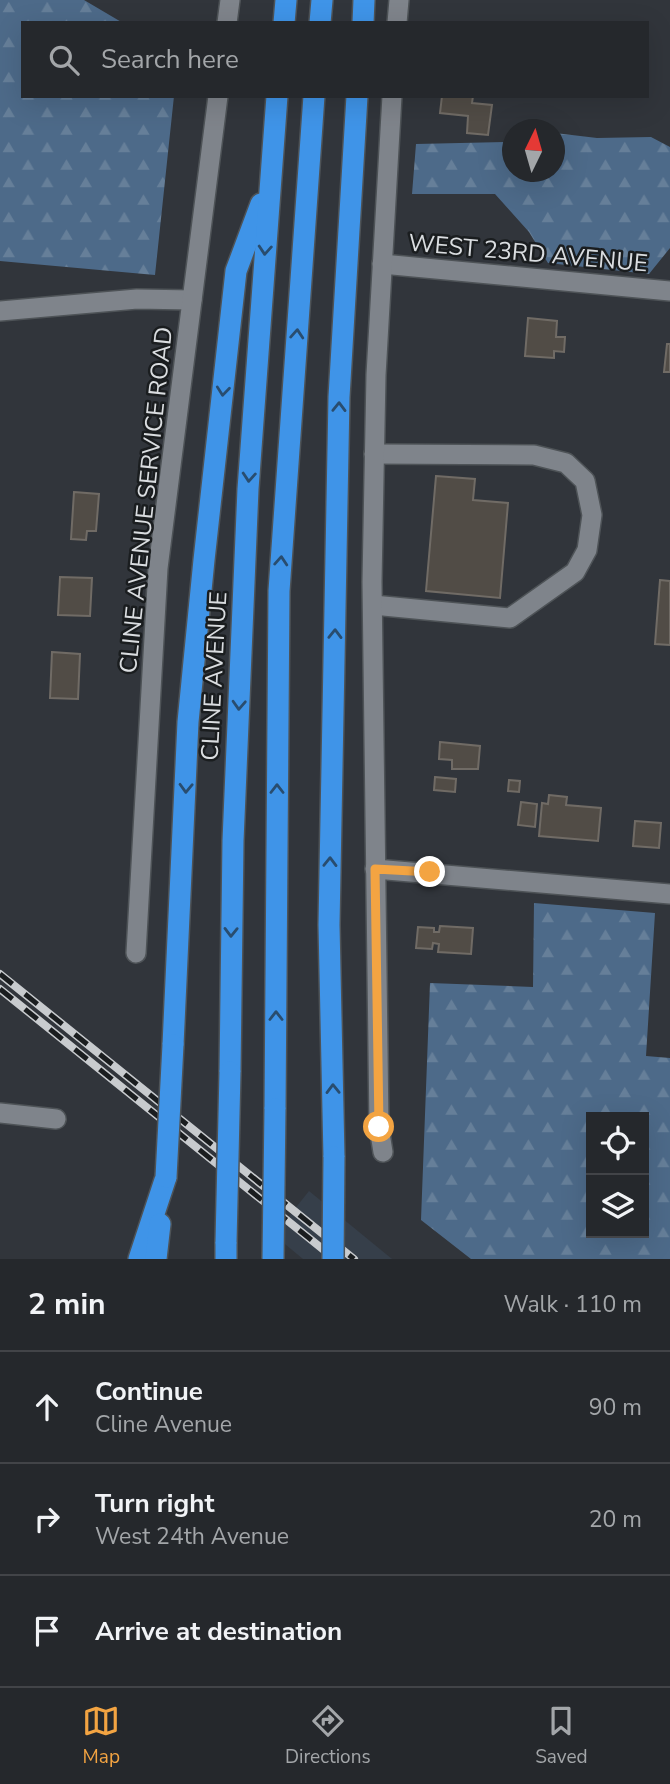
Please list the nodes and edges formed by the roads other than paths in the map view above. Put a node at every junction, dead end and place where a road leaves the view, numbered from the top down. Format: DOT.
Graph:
graph roads {
  1 [pos="230,0"];
  2 [pos="286,0"];
  3 [pos="322,0"];
  4 [pos="364,0"];
  5 [pos="398,0"];
  6 [pos="227,21"];
  7 [pos="284,21"];
  8 [pos="320,21"];
  9 [pos="363,21"];
  10 [pos="397,21"];
  11 [pos="218,98"];
  12 [pos="277,98"];
  13 [pos="314,98"];
  14 [pos="358,98"];
  15 [pos="392,98"];
  16 [pos="270,182"];
  17 [pos="382,264"];
  18 [pos="670,291"];
  19 [pos="192,300"];
  20 [pos="0,311"];
  21 [pos="374,454"];
  22 [pos="373,605"];
  23 [pos="375,869"];
  24 [pos="670,894"];
  25 [pos="136,953"];
  26 [pos="0,1113"];
  27 [pos="57,1119"];
  28 [pos="383,1152"];
  29 [pos="166,1177"];
  30 [pos="226,1251"];
  31 [pos="139,1259"];
  32 [pos="156,1259"];
  33 [pos="273,1259"];
  34 [pos="333,1259"];
  1 -- 6 [label="street"];
  2 -- 7 [label="highway"];
  3 -- 8 [label="highway"];
  4 -- 9 [label="highway"];
  5 -- 10 [label="street"];
  11 -- 19 [label="street, CLINE AVENUE SERVICE ROAD"];
  12 -- 16 [label="highway, CLINE AVENUE"];
  33 -- 13 [label="highway, one-way, bridge"];
  34 -- 14 [label="highway, one-way, bridge"];
  15 -- 17 [label="street"];
  16 -- 29 [label="highway, one-way, bridge"];
  16 -- 30 [label="highway, CLINE AVENUE, one-way, bridge"];
  17 -- 18 [label="street, WEST 23RD AVENUE"];
  17 -- 21 [label="street"];
  19 -- 20 [label="street"];
  19 -- 25 [label="street, CLINE AVENUE SERVICE ROAD"];
  21 -- 22 [label="street"];
  21 -- 22 [label="street"];
  22 -- 23 [label="street"];
  23 -- 24 [label="street"];
  23 -- 28 [label="street"];
  26 -- 27 [label="street"];
  29 -- 31 [label="highway"];
  29 -- 32 [label="highway"];
}
